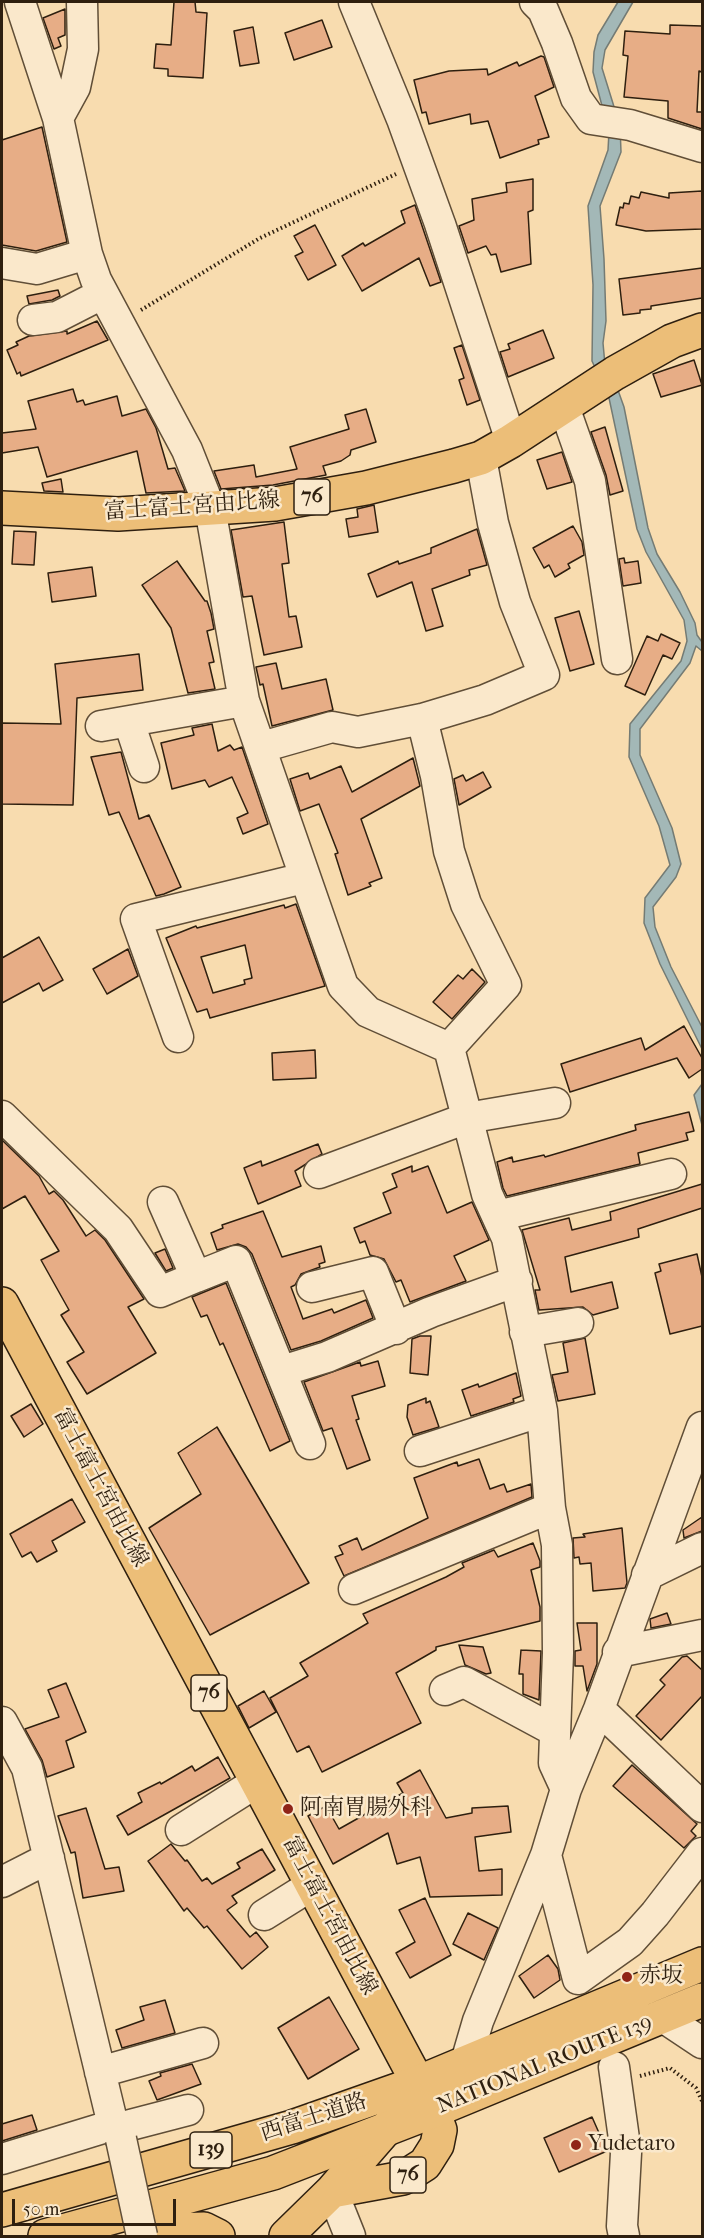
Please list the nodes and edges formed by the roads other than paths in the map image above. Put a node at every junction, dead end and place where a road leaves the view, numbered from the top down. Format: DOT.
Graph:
graph roads {
  1 [pos="20,2"];
  2 [pos="82,2"];
  3 [pos="354,2"];
  4 [pos="536,2"];
  5 [pos="57,118"];
  6 [pos="702,147"];
  7 [pos="87,254"];
  8 [pos="2,263"];
  9 [pos="102,294"];
  10 [pos="33,320"];
  11 [pos="702,330"];
  12 [pos="564,407"];
  13 [pos="511,441"];
  14 [pos="481,458"];
  15 [pos="2,508"];
  16 [pos="210,508"];
  17 [pos="617,658"];
  18 [pos="243,701"];
  19 [pos="422,719"];
  20 [pos="262,747"];
  21 [pos="144,767"];
  22 [pos="304,878"];
  23 [pos="178,1037"];
  24 [pos="449,1047"];
  25 [pos="555,1102"];
  26 [pos="2,1116"];
  27 [pos="467,1118"];
  28 [pos="319,1173"];
  29 [pos="671,1174"];
  30 [pos="164,1202"];
  31 [pos="497,1216"];
  32 [pos="196,1277"];
  33 [pos="517,1281"];
  34 [pos="312,1287"];
  35 [pos="2,1304"];
  36 [pos="578,1323"];
  37 [pos="396,1329"];
  38 [pos="525,1332"];
  39 [pos="282,1371"];
  40 [pos="542,1411"];
  41 [pos="702,1427"];
  42 [pos="310,1444"];
  43 [pos="420,1451"];
  44 [pos="550,1508"];
  45 [pos="702,1548"];
  46 [pos="647,1575"];
  47 [pos="354,1589"];
  48 [pos="702,1635"];
  49 [pos="618,1652"];
  50 [pos="445,1690"];
  51 [pos="599,1709"];
  52 [pos="2,1722"];
  53 [pos="555,1731"];
  54 [pos="257,1782"];
  55 [pos="566,1790"];
  56 [pos="702,1807"];
  57 [pos="181,1830"];
  58 [pos="702,1852"];
  59 [pos="546,1856"];
  60 [pos="49,1858"];
  61 [pos="2,1882"];
  62 [pos="312,1886"];
  63 [pos="264,1915"];
  64 [pos="702,1964"];
  65 [pos="702,2000"];
  66 [pos="663,2017"];
  67 [pos="203,2043"];
  68 [pos="702,2043"];
  69 [pos="466,2062"];
  70 [pos="100,2073"];
  71 [pos="615,2076"];
  72 [pos="417,2082"];
  73 [pos="188,2110"];
  74 [pos="433,2111"];
  75 [pos="387,2129"];
  76 [pos="116,2131"];
  77 [pos="2,2159"];
  78 [pos="332,2191"];
  79 [pos="2,2210"];
  80 [pos="45,2236"];
  81 [pos="143,2236"];
  82 [pos="218,2236"];
  83 [pos="285,2236"];
  84 [pos="350,2236"];
  85 [pos="624,2236"];
  1 -- 5 [label="street"];
  2 -- 5 [label="street"];
  3 -- 13 [label="street"];
  4 -- 6 [label="street"];
  5 -- 7 [label="street"];
  7 -- 8 [label="street"];
  7 -- 9 [label="street"];
  9 -- 10 [label="street"];
  9 -- 16 [label="street"];
  11 -- 12 [label="main road, 富士富士宮由比線 / 76"];
  12 -- 13 [label="main road, 富士富士宮由比線 / 76"];
  12 -- 17 [label="street"];
  13 -- 14 [label="main road, 富士富士宮由比線 / 76"];
  14 -- 16 [label="main road, 富士富士宮由比線 / 76"];
  14 -- 19 [label="street"];
  15 -- 16 [label="main road, 富士富士宮由比線 / 76"];
  16 -- 18 [label="street"];
  18 -- 20 [label="street"];
  18 -- 21 [label="street"];
  19 -- 20 [label="street"];
  19 -- 24 [label="street"];
  20 -- 22 [label="street"];
  22 -- 23 [label="street"];
  22 -- 24 [label="street"];
  24 -- 27 [label="street"];
  25 -- 27 [label="street"];
  26 -- 32 [label="street"];
  27 -- 28 [label="street"];
  27 -- 31 [label="street"];
  29 -- 31 [label="street"];
  30 -- 32 [label="street"];
  31 -- 33 [label="street"];
  32 -- 39 [label="street"];
  33 -- 37 [label="street"];
  33 -- 38 [label="street"];
  34 -- 37 [label="street"];
  35 -- 54 [label="main road, 富士富士宮由比線 / 76"];
  36 -- 38 [label="street"];
  37 -- 39 [label="street"];
  38 -- 40 [label="street"];
  39 -- 42 [label="street"];
  40 -- 43 [label="street"];
  40 -- 44 [label="street"];
  41 -- 46 [label="street"];
  44 -- 47 [label="street"];
  44 -- 53 [label="street"];
  45 -- 46 [label="street"];
  46 -- 49 [label="street"];
  48 -- 49 [label="street"];
  49 -- 51 [label="street"];
  50 -- 53 [label="street"];
  51 -- 55 [label="street"];
  51 -- 56 [label="street"];
  52 -- 60 [label="street"];
  53 -- 55 [label="street"];
  54 -- 57 [label="street"];
  54 -- 62 [label="main road, 富士富士宮由比線 / 76"];
  55 -- 59 [label="street"];
  58 -- 59 [label="street"];
  59 -- 69 [label="street"];
  60 -- 61 [label="street"];
  60 -- 70 [label="street"];
  62 -- 63 [label="street"];
  62 -- 72 [label="main road, 富士富士宮由比線 / 76"];
  64 -- 69 [label="main road, NATIONAL ROUTE 139 / 139"];
  65 -- 66 [label="main road, NATIONAL ROUTE 139 / 139"];
  66 -- 68 [label="street"];
  66 -- 74 [label="main road, NATIONAL ROUTE 139 / 139"];
  67 -- 70 [label="street"];
  69 -- 72 [label="main road, NATIONAL ROUTE 139 / 139"];
  70 -- 76 [label="street"];
  71 -- 85 [label="street"];
  72 -- 74 [label="main road, 富士富士宮由比線 / 76"];
  72 -- 75 [label="main road"];
  72 -- 79 [label="main road, 西富士道路 / 139"];
  73 -- 76 [label="street"];
  74 -- 75 [label="main road, NATIONAL ROUTE 139 / 139"];
  74 -- 78 [label="main road, 富士富士宮由比線 / 76"];
  75 -- 78 [label="main road"];
  75 -- 80 [label="main road, 西富士道路 / 139"];
  76 -- 77 [label="street"];
  76 -- 81 [label="street, bridge"];
  78 -- 83 [label="main road"];
  78 -- 84 [label="street"];
  81 -- 82 [label="main road"];
}
